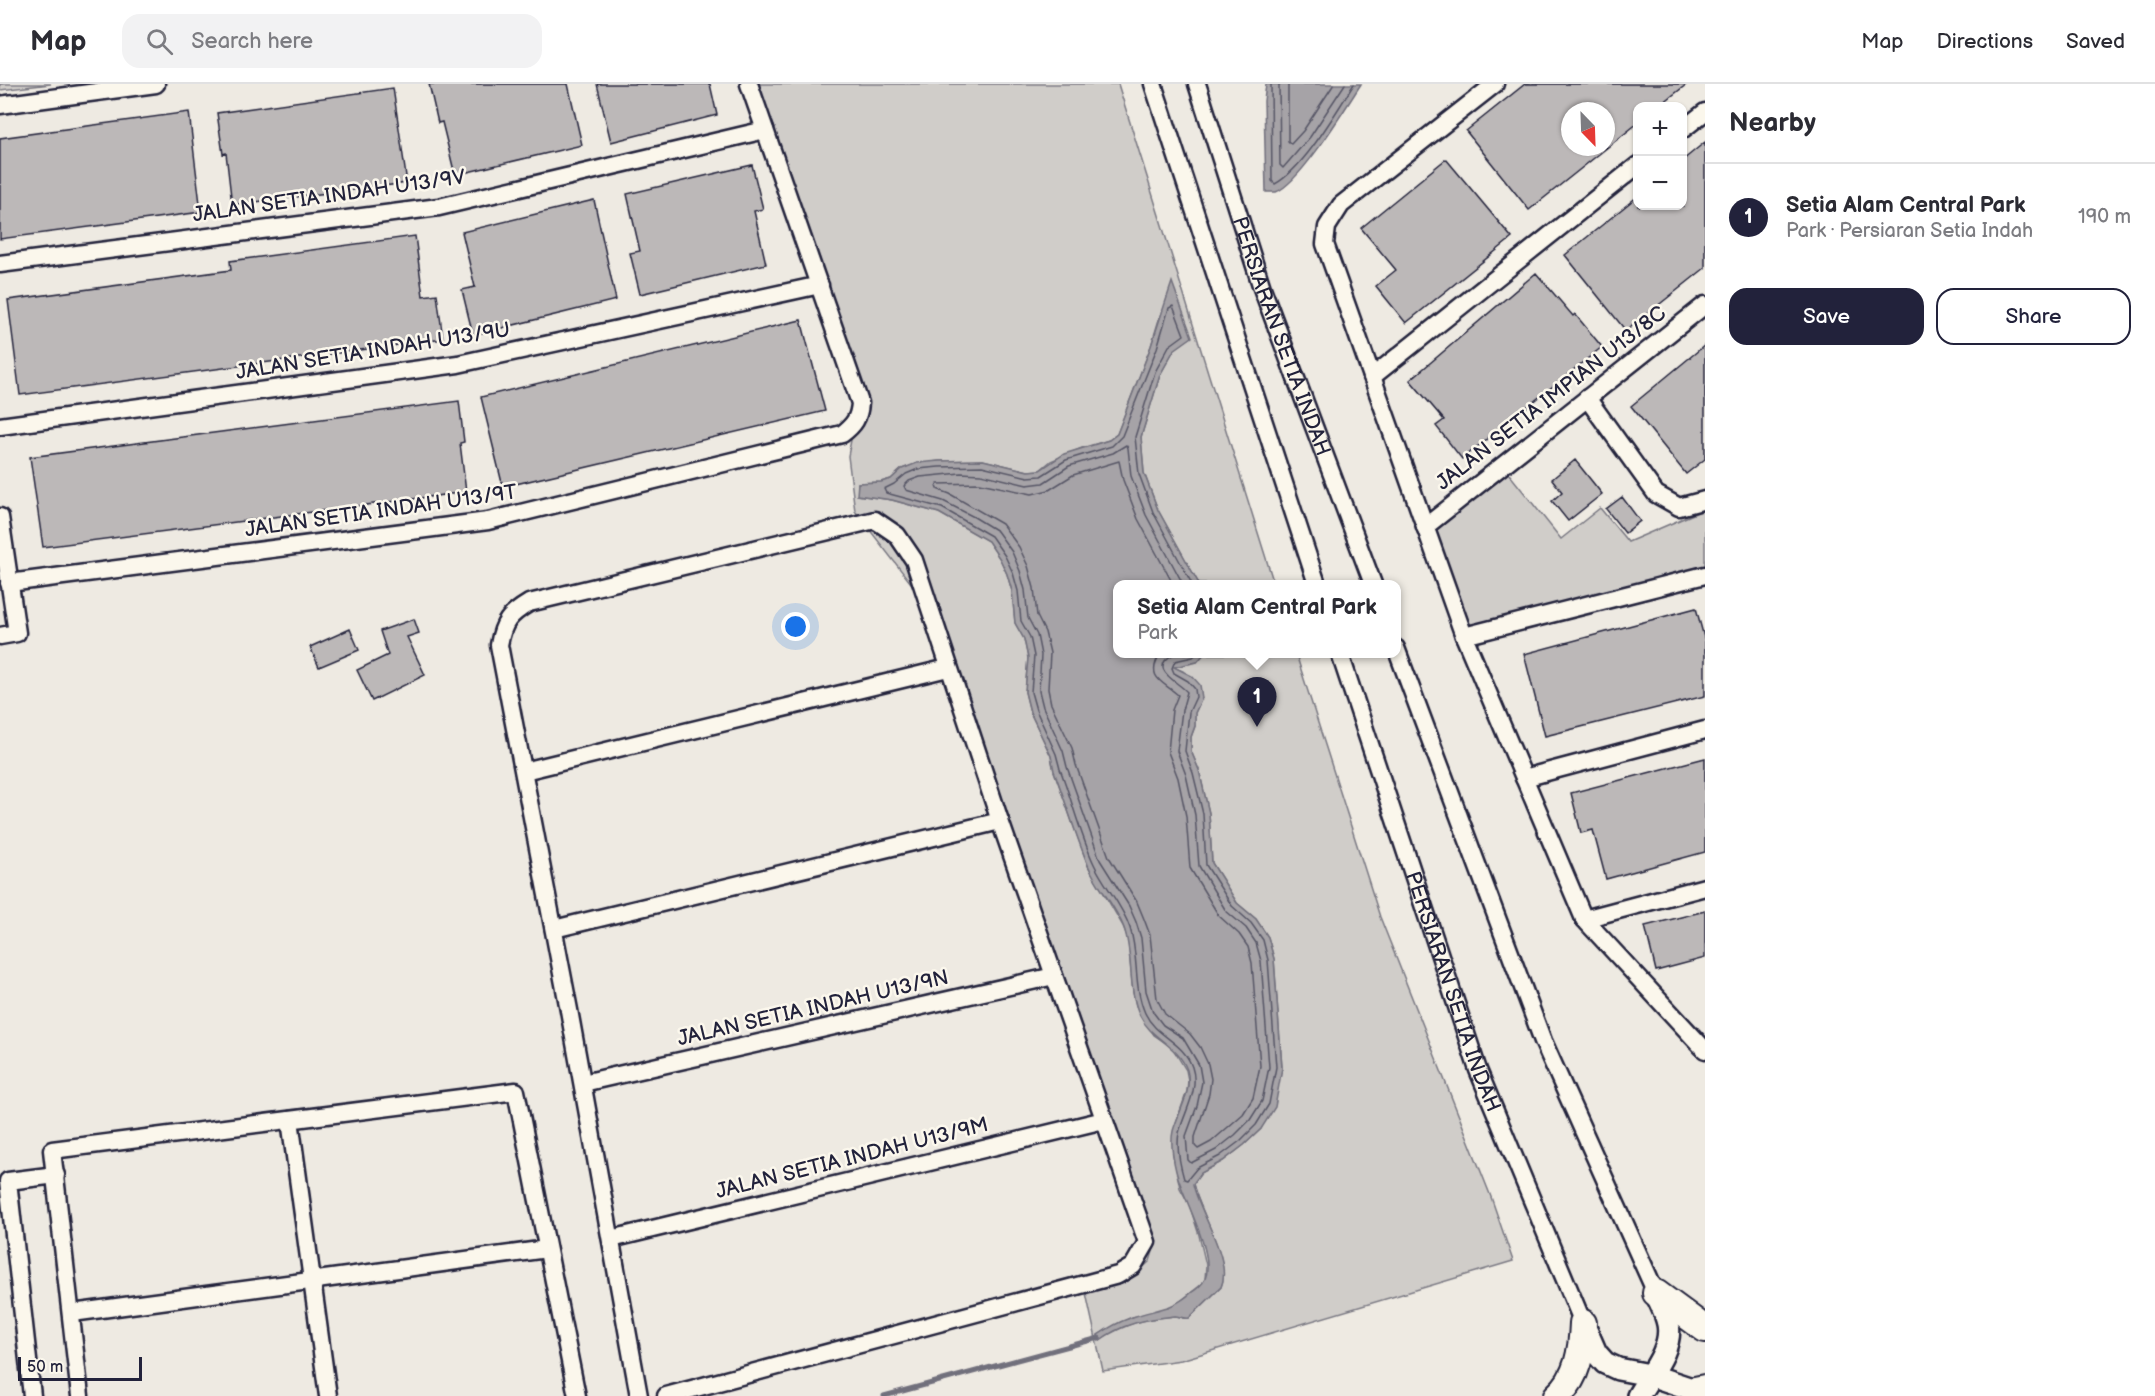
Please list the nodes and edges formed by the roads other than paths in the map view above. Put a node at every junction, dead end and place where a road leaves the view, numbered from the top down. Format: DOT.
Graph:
graph roads {
  1 [pos="156,84"];
  2 [pos="749,84"];
  3 [pos="1153,84"];
  4 [pos="1197,84"];
  5 [pos="1495,84"];
  6 [pos="0,105"];
  7 [pos="1705,112"];
  8 [pos="1687,127"];
  9 [pos="765,130"];
  10 [pos="1633,169"];
  11 [pos="0,264"];
  12 [pos="820,285"];
  13 [pos="1705,305"];
  14 [pos="1372,377"];
  15 [pos="1587,398"];
  16 [pos="0,426"];
  17 [pos="1705,500"];
  18 [pos="0,517"];
  19 [pos="1425,527"];
  20 [pos="1705,575"];
  21 [pos="1315,580"];
  22 [pos="1371,580"];
  23 [pos="9,583"];
  24 [pos="1,635"];
  25 [pos="1464,636"];
  26 [pos="1341,658"];
  27 [pos="1400,658"];
  28 [pos="948,668"];
  29 [pos="1705,730"];
  30 [pos="524,771"];
  31 [pos="1524,778"];
  32 [pos="1000,821"];
  33 [pos="1705,887"];
  34 [pos="1584,919"];
  35 [pos="554,929"];
  36 [pos="1054,976"];
  37 [pos="1704,1048"];
  38 [pos="583,1083"];
  39 [pos="290,1120"];
  40 [pos="1104,1120"];
  41 [pos="56,1175"];
  42 [pos="611,1239"];
  43 [pos="547,1249"];
  44 [pos="312,1280"];
  45 [pos="1656,1293"];
  46 [pos="72,1313"];
  47 [pos="1583,1323"];
  48 [pos="1705,1329"];
  49 [pos="1650,1375"];
  50 [pos="1699,1391"];
  51 [pos="32,1396"];
  52 [pos="80,1396"];
  53 [pos="328,1396"];
  54 [pos="577,1396"];
  55 [pos="639,1396"];
  56 [pos="666,1396"];
  57 [pos="1557,1396"];
  58 [pos="1638,1396"];
  1 -- 6 [label="street"];
  2 -- 9 [label="street, JALAN SETIA INDAH U13/9T"];
  3 -- 21 [label="street, PERSIARAN SETIA INDAH"];
  4 -- 22 [label="street, PERSIARAN SETIA INDAH"];
  5 -- 14 [label="street"];
  7 -- 8 [label="street"];
  9 -- 11 [label="street, JALAN SETIA INDAH U13/9V"];
  9 -- 12 [label="street, JALAN SETIA INDAH U13/9T"];
  10 -- 14 [label="street"];
  12 -- 16 [label="street, JALAN SETIA INDAH U13/9U"];
  12 -- 23 [label="street, JALAN SETIA INDAH U13/9T"];
  13 -- 15 [label="street, JALAN SETIA IMPIAN U13/8C"];
  14 -- 19 [label="street"];
  15 -- 17 [label="street"];
  15 -- 19 [label="street, JALAN SETIA IMPIAN U13/8C"];
  18 -- 23 [label="street"];
  19 -- 25 [label="street"];
  20 -- 25 [label="street"];
  23 -- 24 [label="street"];
  25 -- 31 [label="street"];
  26 -- 47 [label="street, PERSIARAN SETIA INDAH"];
  27 -- 45 [label="street"];
  28 -- 30 [label="street"];
  28 -- 30 [label="street"];
  28 -- 32 [label="street"];
  29 -- 31 [label="street"];
  30 -- 35 [label="street"];
  31 -- 34 [label="street"];
  32 -- 35 [label="street"];
  32 -- 36 [label="street"];
  33 -- 34 [label="street"];
  34 -- 37 [label="street"];
  35 -- 38 [label="street"];
  36 -- 38 [label="street, JALAN SETIA INDAH U13/9N"];
  36 -- 40 [label="street"];
  38 -- 42 [label="street"];
  39 -- 41 [label="street"];
  39 -- 43 [label="street"];
  39 -- 44 [label="street"];
  40 -- 42 [label="street, JALAN SETIA INDAH U13/9M"];
  40 -- 56 [label="street"];
  41 -- 46 [label="street"];
  41 -- 51 [label="street"];
  42 -- 55 [label="street"];
  43 -- 44 [label="street"];
  43 -- 54 [label="street"];
  44 -- 46 [label="street"];
  44 -- 53 [label="street"];
  45 -- 48 [label="highway"];
  45 -- 49 [label="main road"];
  46 -- 52 [label="street"];
  47 -- 49 [label="main road"];
  47 -- 57 [label="highway"];
  49 -- 50 [label="main road"];
  49 -- 58 [label="main road"];
}
